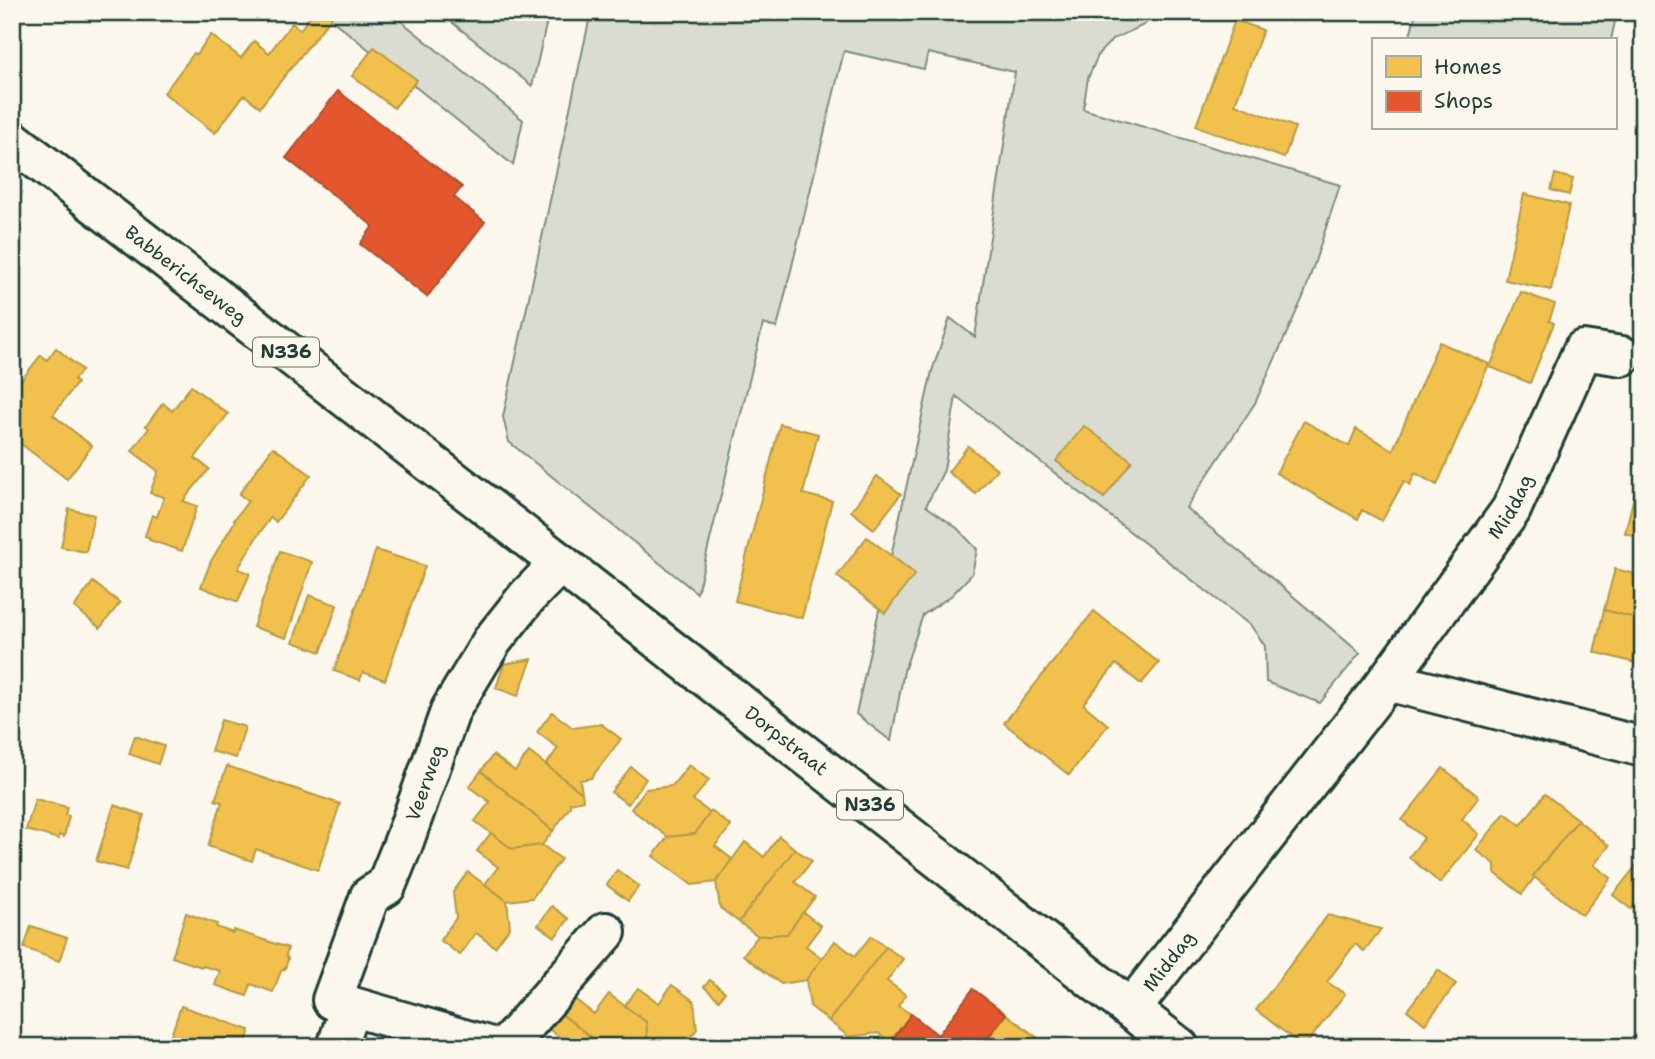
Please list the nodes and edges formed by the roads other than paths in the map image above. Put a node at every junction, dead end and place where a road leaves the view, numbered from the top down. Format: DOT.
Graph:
graph roads {
  1 [pos="12,140"];
  2 [pos="1622,356"];
  3 [pos="560,563"];
  4 [pos="1387,681"];
  5 [pos="1643,747"];
  6 [pos="606,932"];
  7 [pos="350,1006"];
  8 [pos="1131,1009"];
  9 [pos="337,1047"];
  10 [pos="491,1047"];
  11 [pos="506,1047"];
  12 [pos="1179,1047"];
  1 -- 3 [label="street, Babberichseweg / N336"];
  2 -- 4 [label="street, Middag"];
  3 -- 7 [label="street, Veerweg"];
  3 -- 8 [label="street, Dorpstraat / N336"];
  4 -- 5 [label="street"];
  4 -- 8 [label="street, Middag"];
  6 -- 11 [label="street"];
  7 -- 9 [label="street"];
  7 -- 10 [label="street"];
  8 -- 12 [label="street, Dorpstraat / N336"];
}
